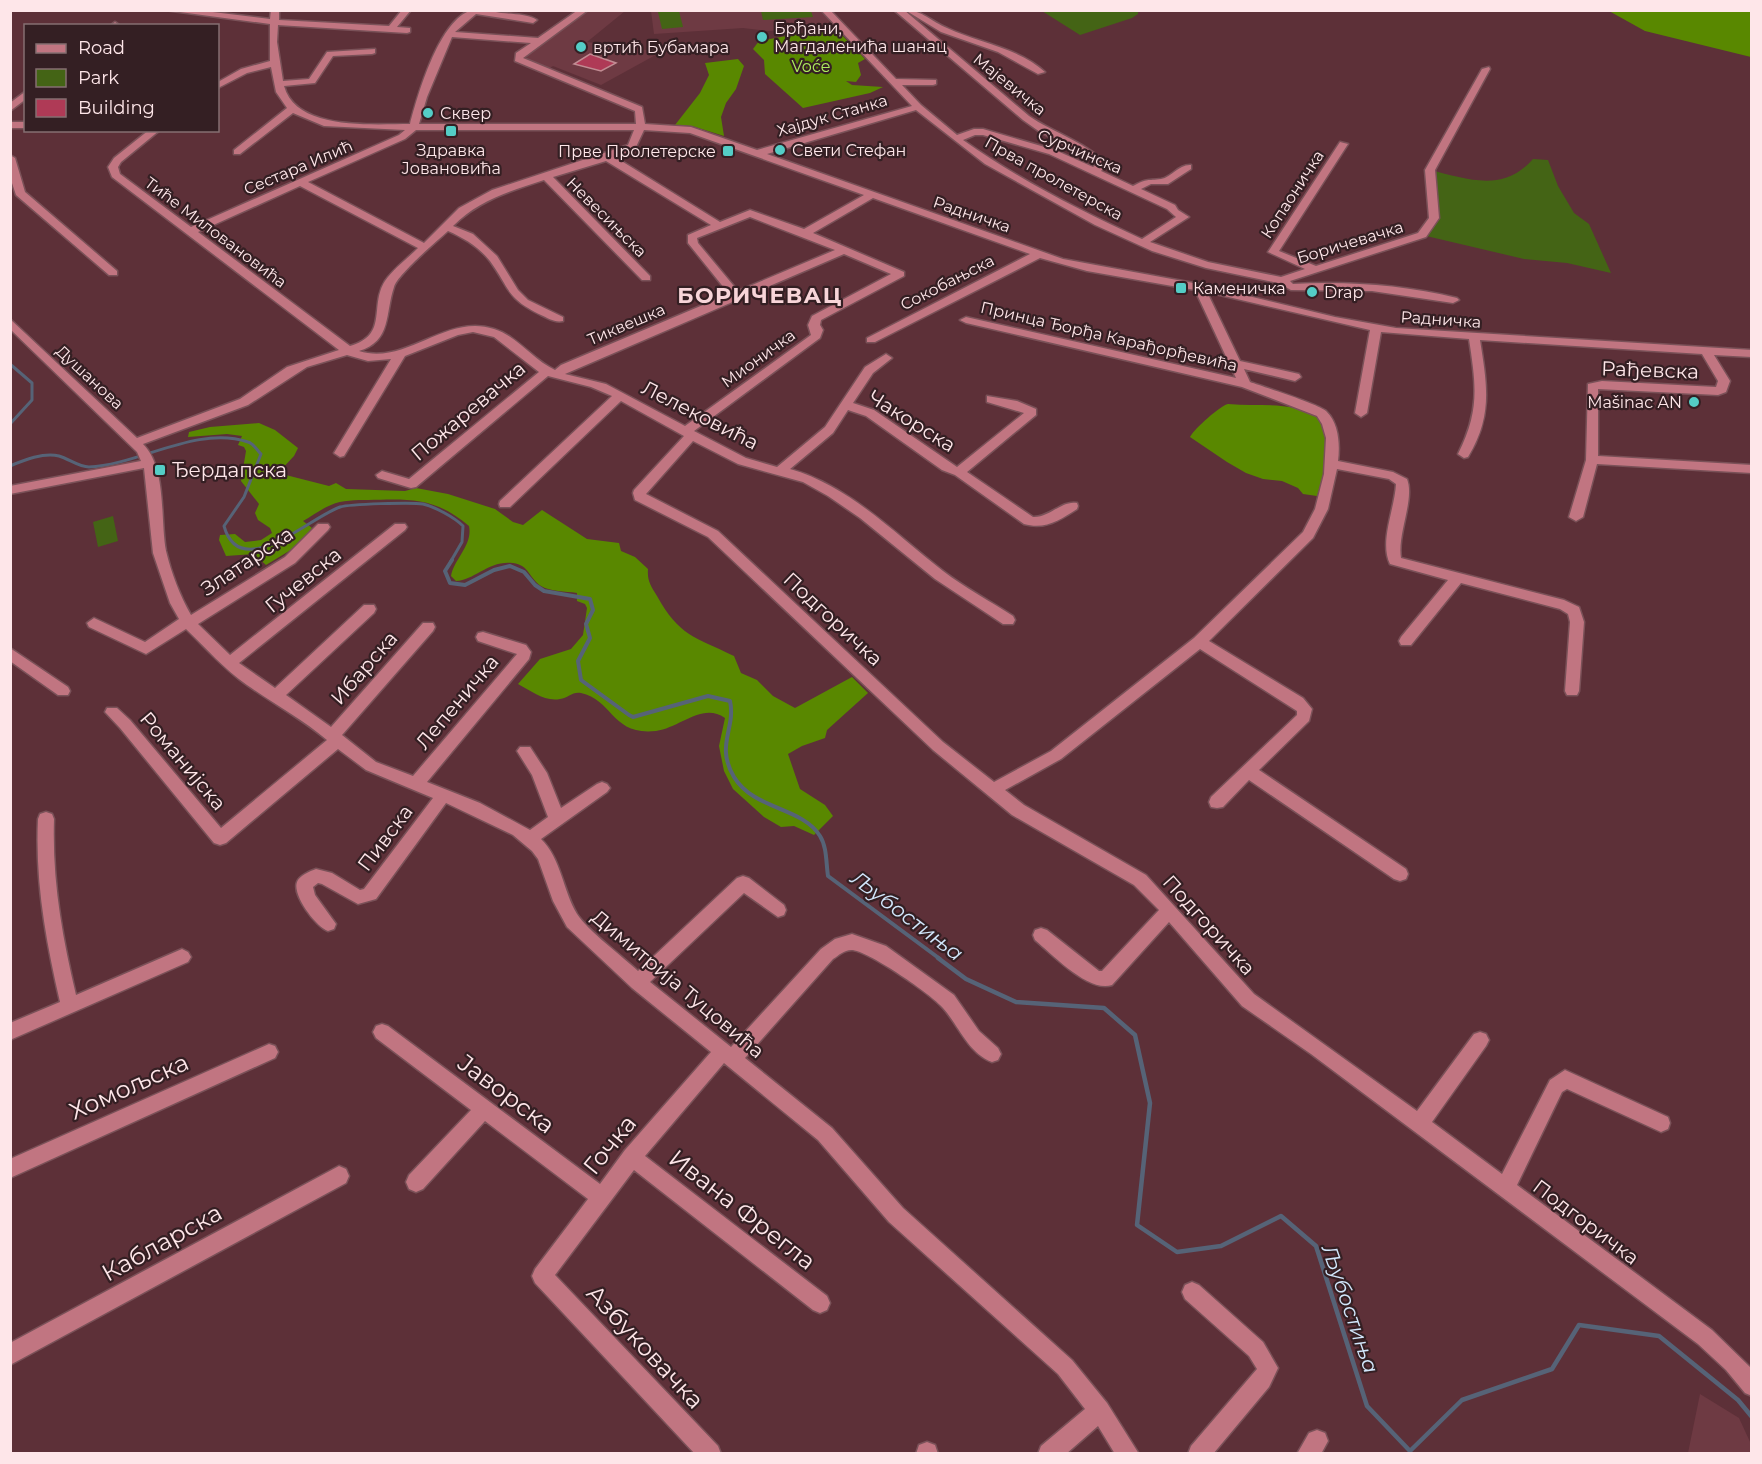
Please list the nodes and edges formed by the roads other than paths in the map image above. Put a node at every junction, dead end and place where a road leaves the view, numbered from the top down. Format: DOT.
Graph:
graph roads {
  1 [pos="169,10"];
  2 [pos="407,10"];
  3 [pos="584,10"];
  4 [pos="825,10"];
  5 [pos="898,10"];
  6 [pos="909,10"];
  7 [pos="476,11"];
  8 [pos="464,14"];
  9 [pos="214,15"];
  10 [pos="275,16"];
  11 [pos="533,20"];
  12 [pos="926,21"];
  13 [pos="204,24"];
  14 [pos="391,29"];
  15 [pos="407,30"];
  16 [pos="921,30"];
  17 [pos="448,34"];
  18 [pos="542,40"];
  19 [pos="372,51"];
  20 [pos="275,63"];
  21 [pos="1486,69"];
  22 [pos="1041,72"];
  23 [pos="894,82"];
  24 [pos="933,82"];
  25 [pos="219,84"];
  26 [pos="278,84"];
  27 [pos="24,96"];
  28 [pos="918,106"];
  29 [pos="10,108"];
  30 [pos="292,109"];
  31 [pos="414,127"];
  32 [pos="640,127"];
  33 [pos="154,132"];
  34 [pos="956,139"];
  35 [pos="1343,144"];
  36 [pos="237,152"];
  37 [pos="755,154"];
  38 [pos="608,157"];
  39 [pos="10,158"];
  40 [pos="1188,167"];
  41 [pos="1094,172"];
  42 [pos="546,176"];
  43 [pos="300,182"];
  44 [pos="1133,190"];
  45 [pos="872,195"];
  46 [pos="718,225"];
  47 [pos="445,226"];
  48 [pos="191,231"];
  49 [pos="805,234"];
  50 [pos="1142,243"];
  51 [pos="426,248"];
  52 [pos="843,250"];
  53 [pos="1039,254"];
  54 [pos="1315,269"];
  55 [pos="113,273"];
  56 [pos="646,278"];
  57 [pos="1286,283"];
  58 [pos="1199,287"];
  59 [pos="736,296"];
  60 [pos="1453,300"];
  61 [pos="1281,306"];
  62 [pos="559,319"];
  63 [pos="966,320"];
  64 [pos="10,322"];
  65 [pos="1376,328"];
  66 [pos="1474,337"];
  67 [pos="870,340"];
  68 [pos="1705,350"];
  69 [pos="350,352"];
  70 [pos="400,354"];
  71 [pos="1752,354"];
  72 [pos="886,358"];
  73 [pos="1234,363"];
  74 [pos="552,373"];
  75 [pos="1295,377"];
  76 [pos="1245,384"];
  77 [pos="620,396"];
  78 [pos="991,399"];
  79 [pos="845,405"];
  80 [pos="1361,412"];
  81 [pos="688,434"];
  82 [pos="143,453"];
  83 [pos="340,453"];
  84 [pos="1464,454"];
  85 [pos="1592,460"];
  86 [pos="1332,464"];
  87 [pos="1752,469"];
  88 [pos="780,471"];
  89 [pos="959,472"];
  90 [pos="382,475"];
  91 [pos="10,490"];
  92 [pos="639,493"];
  93 [pos="505,504"];
  94 [pos="1072,507"];
  95 [pos="1576,517"];
  96 [pos="323,527"];
  97 [pos="400,527"];
  98 [pos="1457,578"];
  99 [pos="369,609"];
  100 [pos="1008,620"];
  101 [pos="189,621"];
  102 [pos="94,623"];
  103 [pos="428,627"];
  104 [pos="483,637"];
  105 [pos="1406,641"];
  106 [pos="1198,642"];
  107 [pos="10,653"];
  108 [pos="229,663"];
  109 [pos="63,691"];
  110 [pos="1572,691"];
  111 [pos="277,696"];
  112 [pos="112,712"];
  113 [pos="335,739"];
  114 [pos="525,751"];
  115 [pos="1248,771"];
  116 [pos="415,785"];
  117 [pos="602,788"];
  118 [pos="992,790"];
  119 [pos="443,796"];
  120 [pos="1217,802"];
  121 [pos="46,819"];
  122 [pos="557,819"];
  123 [pos="220,838"];
  124 [pos="529,839"];
  125 [pos="1400,874"];
  126 [pos="777,910"];
  127 [pos="1169,911"];
  128 [pos="328,924"];
  129 [pos="1041,935"];
  130 [pos="182,957"];
  131 [pos="638,982"];
  132 [pos="70,1005"];
  133 [pos="10,1032"];
  134 [pos="382,1032"];
  135 [pos="1480,1040"];
  136 [pos="269,1052"];
  137 [pos="992,1054"];
  138 [pos="728,1055"];
  139 [pos="484,1109"];
  140 [pos="1661,1123"];
  141 [pos="1419,1124"];
  142 [pos="632,1157"];
  143 [pos="10,1169"];
  144 [pos="339,1176"];
  145 [pos="416,1182"];
  146 [pos="1505,1189"];
  147 [pos="601,1197"];
  148 [pos="542,1276"];
  149 [pos="1192,1292"];
  150 [pos="820,1303"];
  151 [pos="10,1355"];
  152 [pos="1752,1386"];
  153 [pos="1100,1410"];
  154 [pos="710,1454"];
  155 [pos="1049,1454"];
  156 [pos="1128,1454"];
  157 [pos="1199,1454"];
  1 -- 9 [label="street"];
  2 -- 14 [label="street"];
  3 -- 18 [label="street"];
  4 -- 23 [label="street, Прва пролетерска"];
  5 -- 16 [label="street, Мајевичка"];
  6 -- 12 [label="street"];
  7 -- 8 [label="street"];
  7 -- 11 [label="street"];
  8 -- 17 [label="street"];
  9 -- 10 [label="street"];
  9 -- 13 [label="street"];
  10 -- 14 [label="street"];
  10 -- 20 [label="street"];
  12 -- 16 [label="street"];
  12 -- 22 [label="street"];
  14 -- 15 [label="street"];
  16 -- 41 [label="street, Мајевичка"];
  17 -- 18 [label="street"];
  17 -- 31 [label="street"];
  18 -- 32 [label="street"];
  19 -- 26 [label="street"];
  20 -- 25 [label="street"];
  20 -- 26 [label="street"];
  21 -- 54 [label="street, Боричевачка"];
  23 -- 24 [label="street"];
  23 -- 28 [label="street, Прва пролетерска"];
  26 -- 30 [label="street"];
  27 -- 29 [label="street"];
  28 -- 34 [label="street, Прва пролетерска"];
  28 -- 37 [label="street, Хајдук Станка"];
  30 -- 31 [label="street, Радничка"];
  30 -- 36 [label="street"];
  31 -- 32 [label="street, Радничка"];
  31 -- 43 [label="street, Сестара Илић"];
  32 -- 37 [label="street, Радничка"];
  32 -- 38 [label="street"];
  33 -- 48 [label="street, Тиће Миловановића"];
  34 -- 41 [label="street, Сурчинска"];
  34 -- 50 [label="street, Прва пролетерска"];
  35 -- 54 [label="street, Копаоничка"];
  37 -- 45 [label="street, Радничка"];
  38 -- 42 [label="street"];
  38 -- 46 [label="street"];
  39 -- 55 [label="street"];
  40 -- 44 [label="street, Сурчинска"];
  41 -- 44 [label="street, Сурчинска"];
  42 -- 47 [label="street"];
  42 -- 56 [label="street, Невесињска"];
  43 -- 48 [label="street, Сестара Илић"];
  43 -- 51 [label="street"];
  44 -- 50 [label="street"];
  45 -- 49 [label="street"];
  45 -- 53 [label="street, Радничка"];
  46 -- 49 [label="street, Мионичка"];
  46 -- 59 [label="street, Мионичка"];
  47 -- 51 [label="street"];
  47 -- 62 [label="street"];
  48 -- 69 [label="street, Тиће Миловановића"];
  49 -- 52 [label="street, Мионичка"];
  50 -- 57 [label="street, Прва пролетерска"];
  51 -- 69 [label="street"];
  52 -- 59 [label="street, Тиквешка"];
  52 -- 81 [label="street, Мионичка"];
  53 -- 58 [label="street, Радничка"];
  53 -- 67 [label="street, Сокобањска"];
  54 -- 57 [label="street, Боричевачка"];
  57 -- 60 [label="street, Прва пролетерска"];
  57 -- 61 [label="street"];
  58 -- 61 [label="street, Радничка"];
  58 -- 73 [label="street"];
  59 -- 74 [label="street, Тиквешка"];
  61 -- 65 [label="street, Радничка"];
  63 -- 76 [label="street, Принца Ђорђа Карађорђевића"];
  64 -- 82 [label="street, Душанова"];
  65 -- 66 [label="street, Радничка"];
  65 -- 80 [label="street"];
  66 -- 68 [label="street, Радничка"];
  66 -- 84 [label="street"];
  68 -- 71 [label="street, Радничка"];
  68 -- 85 [label="street, Рађевска"];
  69 -- 70 [label="street, Лелековића"];
  69 -- 82 [label="street"];
  70 -- 74 [label="street, Лелековића"];
  70 -- 83 [label="street"];
  72 -- 79 [label="street, Чакорска"];
  73 -- 75 [label="street"];
  73 -- 76 [label="street"];
  74 -- 77 [label="street, Лелековића"];
  74 -- 90 [label="street, Пожаревачка"];
  76 -- 86 [label="street"];
  77 -- 81 [label="street, Лелековића"];
  77 -- 93 [label="street"];
  78 -- 89 [label="street, Чакорска"];
  79 -- 88 [label="street, Чакорска"];
  79 -- 89 [label="street, Чакорска"];
  81 -- 88 [label="street, Лелековића"];
  81 -- 92 [label="street, Мионичка"];
  82 -- 91 [label="street"];
  82 -- 101 [label="street, Димитрија Туцовића"];
  85 -- 87 [label="street"];
  85 -- 95 [label="street, Рађевска"];
  86 -- 98 [label="street"];
  86 -- 106 [label="street"];
  88 -- 100 [label="street, Лелековића"];
  89 -- 94 [label="street, Чакорска"];
  92 -- 118 [label="street, Подгоричка"];
  96 -- 101 [label="street, Златарска"];
  97 -- 108 [label="street, Гучевска"];
  98 -- 105 [label="street"];
  98 -- 110 [label="street"];
  99 -- 111 [label="street"];
  101 -- 102 [label="street, Златарска"];
  101 -- 108 [label="street, Димитрија Туцовића"];
  103 -- 113 [label="street, Ибарска"];
  104 -- 116 [label="street, Лепеничка"];
  106 -- 115 [label="street"];
  106 -- 118 [label="street"];
  107 -- 109 [label="street"];
  108 -- 111 [label="street, Димитрија Туцовића"];
  111 -- 113 [label="street, Димитрија Туцовића"];
  112 -- 123 [label="street, Романијска"];
  113 -- 116 [label="street, Димитрија Туцовића"];
  113 -- 123 [label="street, Ибарска"];
  114 -- 122 [label="street"];
  115 -- 120 [label="street"];
  115 -- 125 [label="street"];
  116 -- 119 [label="street, Димитрија Туцовића"];
  117 -- 122 [label="street"];
  118 -- 127 [label="street, Подгоричка"];
  119 -- 124 [label="street, Димитрија Туцовића"];
  119 -- 128 [label="street, Пивска"];
  121 -- 132 [label="street"];
  122 -- 124 [label="street"];
  124 -- 131 [label="street, Димитрија Туцовића"];
  126 -- 131 [label="street"];
  127 -- 129 [label="street"];
  127 -- 141 [label="street, Подгоричка"];
  130 -- 132 [label="street"];
  131 -- 138 [label="street, Димитрија Туцовића"];
  132 -- 133 [label="street"];
  134 -- 139 [label="street, Јаворска"];
  135 -- 141 [label="street"];
  136 -- 143 [label="street, Хомољска"];
  137 -- 138 [label="street, Гочка"];
  138 -- 142 [label="street, Гочка"];
  138 -- 153 [label="street, Димитрија Туцовића"];
  139 -- 145 [label="street"];
  139 -- 147 [label="street, Јаворска"];
  140 -- 146 [label="street"];
  141 -- 146 [label="street, Подгоричка"];
  142 -- 147 [label="street, Гочка"];
  142 -- 150 [label="street, Ивана Фрегла"];
  144 -- 151 [label="street, Кабларска"];
  146 -- 152 [label="street, Подгоричка"];
  147 -- 148 [label="street, Гочка"];
  148 -- 154 [label="street, Азбуковачка"];
  149 -- 157 [label="street"];
  153 -- 155 [label="street"];
  153 -- 156 [label="street, Димитрија Туцовића"];
}
